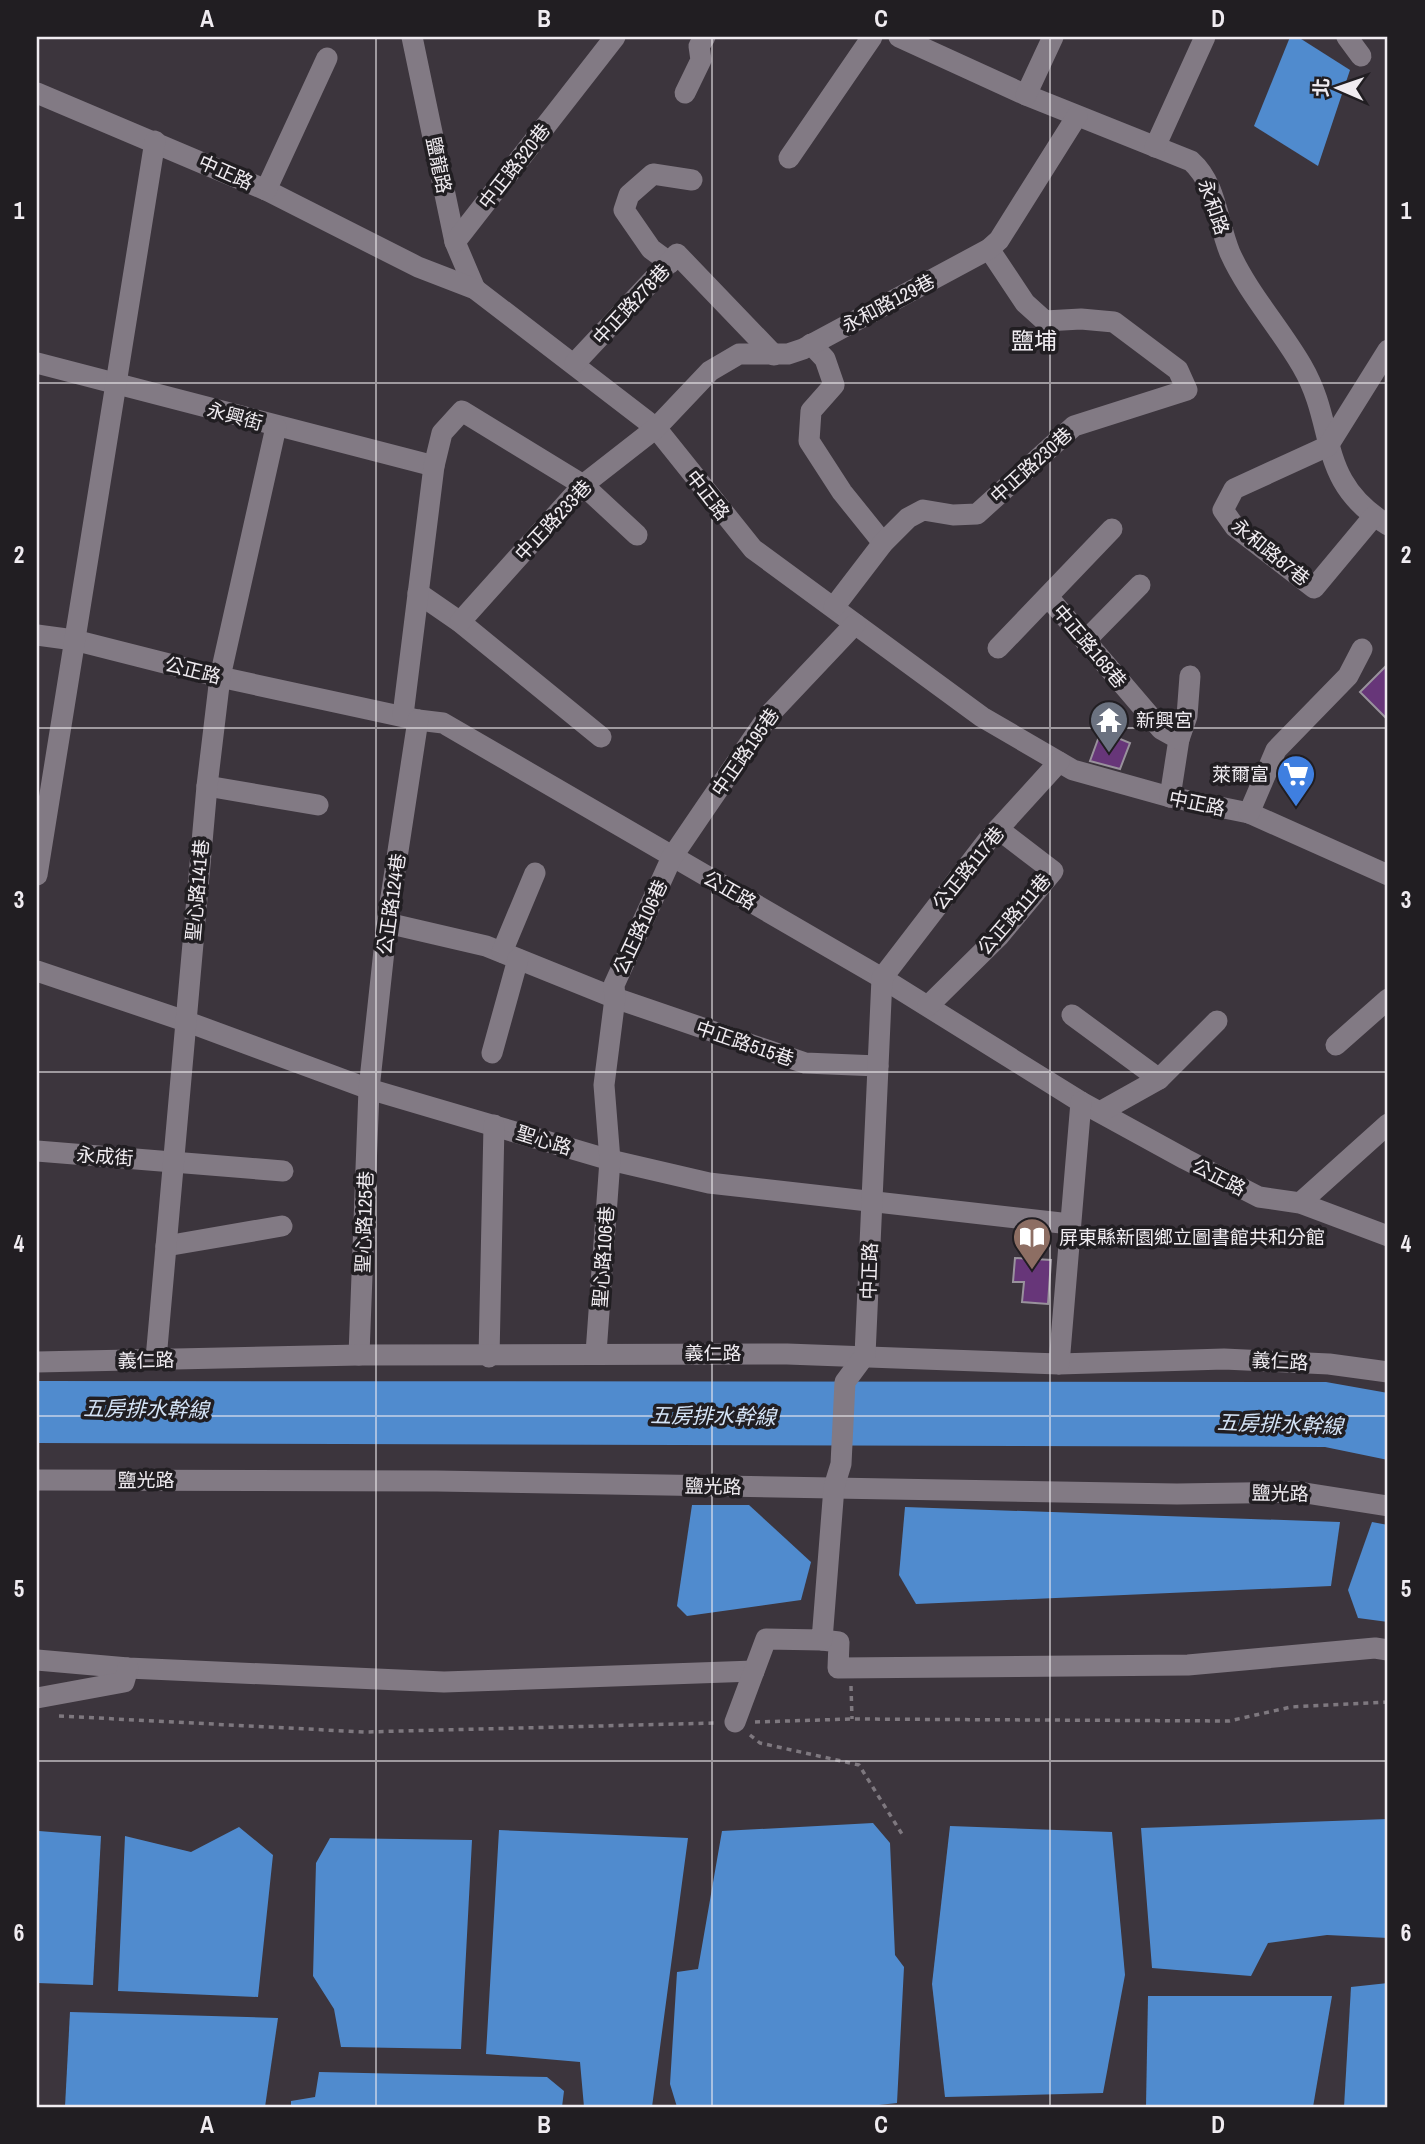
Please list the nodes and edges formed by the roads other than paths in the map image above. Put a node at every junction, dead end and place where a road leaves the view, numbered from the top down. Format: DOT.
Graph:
graph roads {
  1 [pos="412,37"];
  2 [pos="615,37"];
  3 [pos="705,37"];
  4 [pos="872,37"];
  5 [pos="899,37"];
  6 [pos="1053,37"];
  7 [pos="1205,37"];
  8 [pos="1347,37"];
  9 [pos="1361,57"];
  10 [pos="327,58"];
  11 [pos="37,93"];
  12 [pos="685,93"];
  13 [pos="1026,95"];
  14 [pos="1077,116"];
  15 [pos="155,141"];
  16 [pos="1155,146"];
  17 [pos="789,158"];
  18 [pos="692,180"];
  19 [pos="267,190"];
  20 [pos="455,242"];
  21 [pos="989,249"];
  22 [pos="670,262"];
  23 [pos="475,289"];
  24 [pos="811,344"];
  25 [pos="1388,350"];
  26 [pos="774,355"];
  27 [pos="37,363"];
  28 [pos="575,363"];
  29 [pos="117,384"];
  30 [pos="276,427"];
  31 [pos="656,428"];
  32 [pos="1328,446"];
  33 [pos="434,466"];
  34 [pos="583,485"];
  35 [pos="1381,521"];
  36 [pos="1112,529"];
  37 [pos="637,535"];
  38 [pos="883,543"];
  39 [pos="1140,585"];
  40 [pos="418,593"];
  41 [pos="1049,598"];
  42 [pos="834,607"];
  43 [pos="460,622"];
  44 [pos="855,624"];
  45 [pos="37,635"];
  46 [pos="74,640"];
  47 [pos="1085,641"];
  48 [pos="998,648"];
  49 [pos="1362,649"];
  50 [pos="1190,676"];
  51 [pos="220,677"];
  52 [pos="410,718"];
  53 [pos="601,737"];
  54 [pos="1179,739"];
  55 [pos="1059,762"];
  56 [pos="207,786"];
  57 [pos="1170,797"];
  58 [pos="318,805"];
  59 [pos="1249,813"];
  60 [pos="998,829"];
  61 [pos="673,857"];
  62 [pos="535,873"];
  63 [pos="37,875"];
  64 [pos="1388,875"];
  65 [pos="387,923"];
  66 [pos="510,956"];
  67 [pos="37,971"];
  68 [pos="882,978"];
  69 [pos="615,998"];
  70 [pos="1388,999"];
  71 [pos="928,1006"];
  72 [pos="1072,1015"];
  73 [pos="185,1021"];
  74 [pos="1217,1021"];
  75 [pos="1336,1045"];
  76 [pos="492,1054"];
  77 [pos="878,1066"];
  78 [pos="1159,1079"];
  79 [pos="369,1089"];
  80 [pos="1080,1102"];
  81 [pos="1100,1112"];
  82 [pos="1388,1124"];
  83 [pos="494,1125"];
  84 [pos="37,1152"];
  85 [pos="610,1160"];
  86 [pos="174,1161"];
  87 [pos="283,1171"];
  88 [pos="872,1200"];
  89 [pos="1300,1203"];
  90 [pos="1070,1224"];
  91 [pos="282,1226"];
  92 [pos="1388,1236"];
  93 [pos="166,1246"];
  94 [pos="596,1353"];
  95 [pos="359,1355"];
  96 [pos="865,1355"];
  97 [pos="489,1357"];
  98 [pos="156,1359"];
  99 [pos="37,1362"];
  100 [pos="1059,1364"];
  101 [pos="1388,1372"];
  102 [pos="37,1480"];
  103 [pos="834,1487"];
  104 [pos="1388,1506"];
  105 [pos="822,1640"];
  106 [pos="1388,1650"];
  107 [pos="37,1660"];
  108 [pos="128,1668"];
  109 [pos="754,1671"];
  110 [pos="37,1698"];
  111 [pos="735,1722"];
  1 -- 20 [label="street, 鹽龍路"];
  2 -- 20 [label="street, 中正路320巷"];
  3 -- 12 [label="street"];
  4 -- 17 [label="street"];
  5 -- 13 [label="street, 永和路"];
  6 -- 13 [label="street"];
  7 -- 16 [label="street"];
  8 -- 9 [label="street"];
  10 -- 19 [label="street"];
  11 -- 15 [label="street, 中正路"];
  13 -- 14 [label="street, 永和路"];
  14 -- 16 [label="street, 永和路"];
  14 -- 21 [label="street, 永和路129巷"];
  15 -- 19 [label="street, 中正路"];
  15 -- 29 [label="street"];
  16 -- 32 [label="street, 永和路"];
  18 -- 22 [label="street"];
  19 -- 23 [label="street, 中正路"];
  20 -- 23 [label="street, 鹽龍路"];
  21 -- 24 [label="street, 永和路129巷"];
  21 -- 38 [label="street, 中正路230巷"];
  22 -- 26 [label="street, 中正路278巷"];
  22 -- 28 [label="street, 中正路278巷"];
  23 -- 28 [label="street, 中正路"];
  24 -- 26 [label="street, 永和路129巷"];
  24 -- 38 [label="street"];
  25 -- 32 [label="street"];
  26 -- 31 [label="street, 永和路129巷"];
  27 -- 29 [label="street, 永興街"];
  28 -- 31 [label="street, 中正路"];
  29 -- 30 [label="street, 永興街"];
  29 -- 46 [label="street"];
  30 -- 33 [label="street, 永興街"];
  30 -- 51 [label="street, 聖心路141巷"];
  31 -- 34 [label="street, 中正路233巷"];
  31 -- 42 [label="street, 中正路"];
  32 -- 35 [label="street, 永和路"];
  32 -- 35 [label="street, 永和路87巷"];
  33 -- 34 [label="street, 公正路124巷"];
  33 -- 40 [label="street, 公正路124巷"];
  34 -- 37 [label="street"];
  34 -- 43 [label="street, 中正路233巷"];
  36 -- 41 [label="street"];
  38 -- 42 [label="street, 中正路230巷"];
  39 -- 47 [label="street"];
  40 -- 43 [label="street"];
  40 -- 52 [label="street, 公正路124巷"];
  41 -- 47 [label="street, 中正路168巷"];
  41 -- 48 [label="street"];
  42 -- 44 [label="street, 中正路"];
  43 -- 53 [label="street"];
  44 -- 55 [label="street, 中正路"];
  44 -- 61 [label="street, 中正路195巷"];
  45 -- 46 [label="street, 公正路"];
  46 -- 51 [label="street, 公正路"];
  46 -- 63 [label="street"];
  47 -- 54 [label="street, 中正路168巷"];
  49 -- 59 [label="street"];
  50 -- 54 [label="street"];
  51 -- 52 [label="street, 公正路"];
  51 -- 56 [label="street, 聖心路141巷"];
  52 -- 61 [label="street, 公正路"];
  52 -- 65 [label="street, 公正路124巷"];
  54 -- 57 [label="street"];
  55 -- 57 [label="street, 中正路"];
  55 -- 60 [label="street, 公正路117巷"];
  56 -- 58 [label="street"];
  56 -- 73 [label="street, 聖心路141巷"];
  57 -- 59 [label="street, 中正路"];
  59 -- 64 [label="street, 中正路"];
  60 -- 68 [label="street, 公正路117巷"];
  60 -- 71 [label="street, 公正路111巷"];
  61 -- 68 [label="street, 公正路"];
  61 -- 69 [label="street, 公正路106巷"];
  62 -- 66 [label="street"];
  65 -- 66 [label="street, 中正路515巷"];
  65 -- 79 [label="street, 公正路124巷"];
  66 -- 69 [label="street, 中正路515巷"];
  66 -- 76 [label="street"];
  67 -- 73 [label="street, 聖心路"];
  68 -- 71 [label="street, 公正路"];
  68 -- 77 [label="street, 中正路"];
  69 -- 77 [label="street, 中正路515巷"];
  69 -- 85 [label="street, 公正路106巷"];
  70 -- 75 [label="street"];
  71 -- 80 [label="street, 公正路"];
  72 -- 78 [label="street"];
  73 -- 79 [label="street, 聖心路"];
  73 -- 86 [label="street, 聖心路141巷"];
  74 -- 78 [label="street"];
  77 -- 88 [label="street, 中正路"];
  78 -- 81 [label="street"];
  79 -- 83 [label="street, 聖心路"];
  79 -- 95 [label="street, 聖心路125巷"];
  80 -- 81 [label="street, 公正路"];
  80 -- 90 [label="street"];
  81 -- 89 [label="street, 公正路"];
  82 -- 89 [label="street"];
  83 -- 85 [label="street, 聖心路"];
  83 -- 97 [label="street"];
  84 -- 86 [label="street, 永成街"];
  85 -- 88 [label="street, 聖心路"];
  85 -- 94 [label="street, 聖心路106巷"];
  86 -- 87 [label="street, 永成街"];
  86 -- 93 [label="street, 聖心路141巷"];
  88 -- 90 [label="street, 聖心路"];
  88 -- 96 [label="street, 中正路"];
  89 -- 92 [label="street, 公正路"];
  90 -- 100 [label="street"];
  91 -- 93 [label="street"];
  93 -- 98 [label="street, 聖心路141巷"];
  94 -- 96 [label="street, 義仁路"];
  94 -- 97 [label="street, 義仁路"];
  95 -- 97 [label="street, 義仁路"];
  95 -- 98 [label="street, 義仁路"];
  96 -- 100 [label="street, 義仁路"];
  96 -- 103 [label="street"];
  98 -- 99 [label="street, 義仁路"];
  100 -- 101 [label="street, 義仁路"];
  102 -- 103 [label="street, 鹽光路"];
  103 -- 104 [label="street, 鹽光路"];
  103 -- 105 [label="street"];
  105 -- 106 [label="street"];
  105 -- 109 [label="street"];
  107 -- 108 [label="street"];
  108 -- 109 [label="street"];
  108 -- 110 [label="street"];
  109 -- 111 [label="street"];
}
